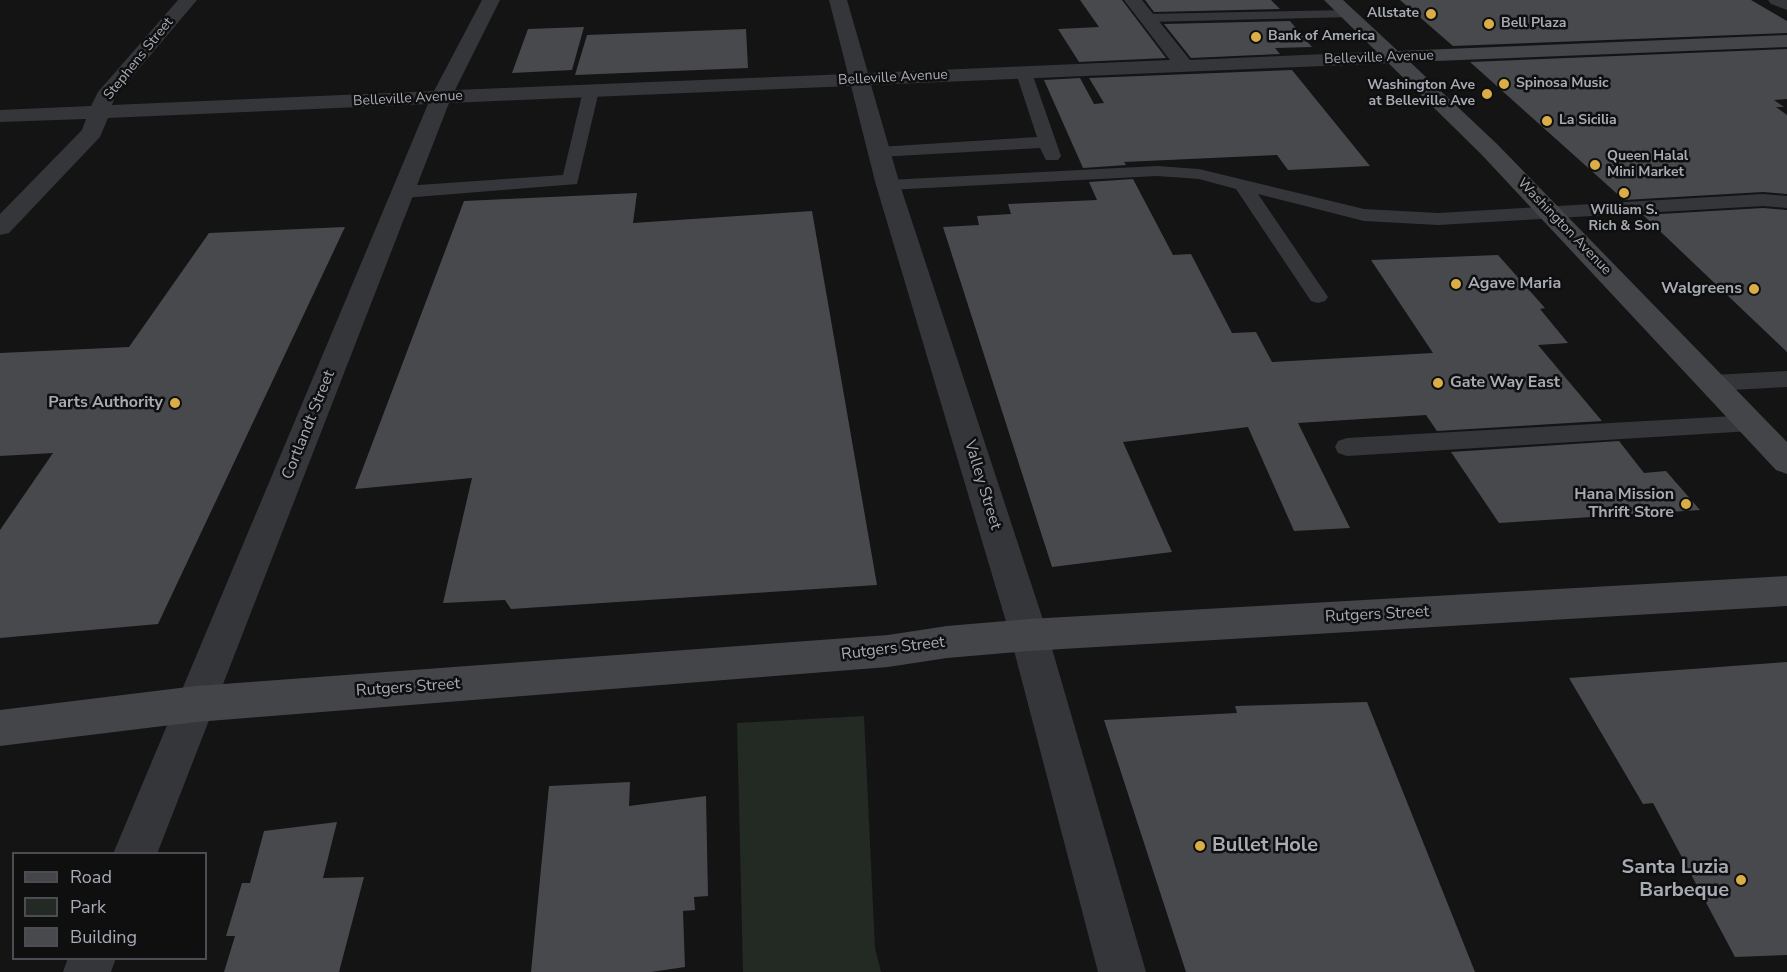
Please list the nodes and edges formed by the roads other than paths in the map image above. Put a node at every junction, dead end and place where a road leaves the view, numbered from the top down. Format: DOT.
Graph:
graph roads {
  1 [pos="188,0"];
  2 [pos="491,0"];
  3 [pos="838,0"];
  4 [pos="1134,0"];
  5 [pos="1333,0"];
  6 [pos="1777,0"];
  7 [pos="1787,5"];
  8 [pos="1347,14"];
  9 [pos="1147,18"];
  10 [pos="1787,41"];
  11 [pos="1394,57"];
  12 [pos="1185,66"];
  13 [pos="1024,73"];
  14 [pos="861,80"];
  15 [pos="591,91"];
  16 [pos="441,97"];
  17 [pos="100,113"];
  18 [pos="0,116"];
  19 [pos="1048,142"];
  20 [pos="879,152"];
  21 [pos="1059,176"];
  22 [pos="1242,184"];
  23 [pos="888,185"];
  24 [pos="404,192"];
  25 [pos="1787,202"];
  26 [pos="1551,213"];
  27 [pos="0,228"];
  28 [pos="1318,297"];
  29 [pos="1787,380"];
  30 [pos="1713,383"];
  31 [pos="1751,423"];
  32 [pos="1347,447"];
  33 [pos="1787,462"];
  34 [pos="1787,591"];
  35 [pos="1029,635"];
  36 [pos="196,704"];
  37 [pos="0,728"];
  38 [pos="136,852"];
  39 [pos="1122,972"];
  1 -- 17 [label="street, Stephens Street"];
  2 -- 16 [label="street, Cortlandt Street"];
  3 -- 14 [label="street, Valley Street"];
  4 -- 9 [label="street"];
  5 -- 8 [label="main road, Washington Avenue"];
  6 -- 7 [label="street"];
  8 -- 9 [label="lane"];
  8 -- 11 [label="main road, Washington Avenue"];
  9 -- 12 [label="street"];
  10 -- 11 [label="main road, Belleville Avenue"];
  11 -- 12 [label="street, Belleville Avenue"];
  11 -- 26 [label="main road, Washington Avenue"];
  12 -- 13 [label="street, Belleville Avenue"];
  13 -- 14 [label="street, Belleville Avenue"];
  13 -- 19 [label="lane"];
  14 -- 15 [label="street, Belleville Avenue"];
  14 -- 20 [label="street, Valley Street"];
  15 -- 16 [label="street, Belleville Avenue"];
  15 -- 24 [label="lane"];
  16 -- 17 [label="street, Belleville Avenue"];
  16 -- 24 [label="street, Cortlandt Street"];
  17 -- 18 [label="street, Belleville Avenue"];
  17 -- 27 [label="street, Stephens Street"];
  19 -- 20 [label="lane"];
  19 -- 21 [label="lane"];
  20 -- 23 [label="street, Valley Street"];
  21 -- 22 [label="lane"];
  21 -- 23 [label="lane"];
  22 -- 26 [label="lane"];
  22 -- 28 [label="lane"];
  23 -- 35 [label="street, Valley Street"];
  24 -- 36 [label="street, Cortlandt Street"];
  25 -- 26 [label="lane"];
  26 -- 30 [label="main road, Washington Avenue"];
  29 -- 30 [label="lane"];
  30 -- 31 [label="main road, Washington Avenue"];
  31 -- 32 [label="lane"];
  31 -- 33 [label="main road, Washington Avenue"];
  34 -- 35 [label="main road, Rutgers Street"];
  35 -- 36 [label="main road, Rutgers Street"];
  35 -- 39 [label="street, Valley Street"];
  36 -- 37 [label="main road, Rutgers Street"];
  36 -- 38 [label="street, Cortlandt Street"];
}
